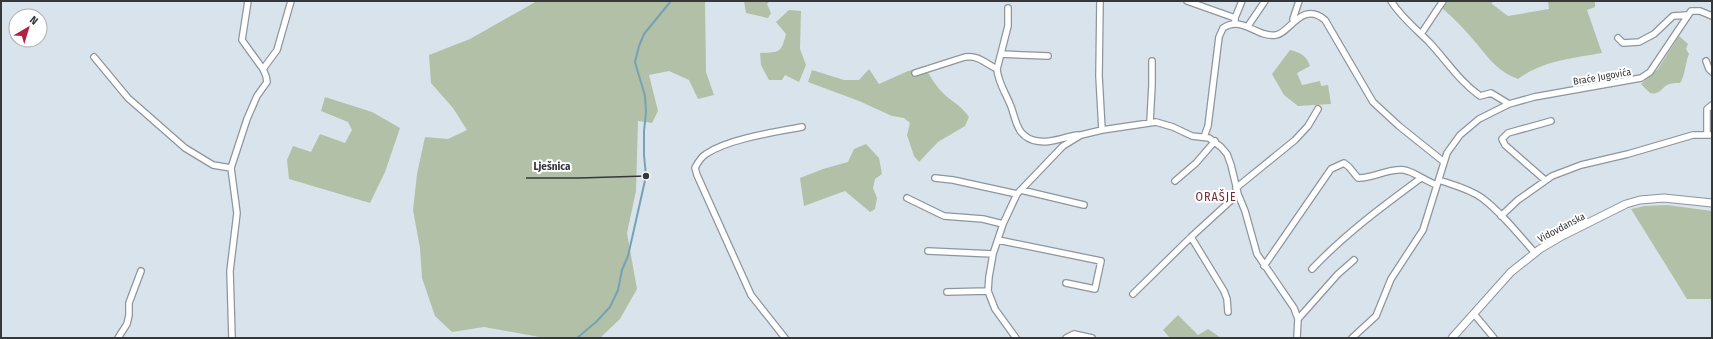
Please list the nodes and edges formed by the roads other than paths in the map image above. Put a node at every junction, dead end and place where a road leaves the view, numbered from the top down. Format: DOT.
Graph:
graph roads {
  1 [pos="248,1"];
  2 [pos="290,1"];
  3 [pos="1100,1"];
  4 [pos="1187,1"];
  5 [pos="1208,1"];
  6 [pos="1242,1"];
  7 [pos="1265,1"];
  8 [pos="1299,1"];
  9 [pos="1391,1"];
  10 [pos="1443,1"];
  11 [pos="1008,8"];
  12 [pos="1206,8"];
  13 [pos="1687,15"];
  14 [pos="1712,16"];
  15 [pos="1293,19"];
  16 [pos="1235,20"];
  17 [pos="1248,26"];
  18 [pos="1421,34"];
  19 [pos="1618,38"];
  20 [pos="1001,54"];
  21 [pos="1048,56"];
  22 [pos="94,57"];
  23 [pos="1152,61"];
  24 [pos="1706,61"];
  25 [pos="264,69"];
  26 [pos="997,69"];
  27 [pos="1712,72"];
  28 [pos="915,73"];
  29 [pos="1509,104"];
  30 [pos="1712,105"];
  31 [pos="1318,109"];
  32 [pos="1150,122"];
  33 [pos="1551,122"];
  34 [pos="802,128"];
  35 [pos="1102,130"];
  36 [pos="1710,134"];
  37 [pos="1081,135"];
  38 [pos="1204,137"];
  39 [pos="1215,141"];
  40 [pos="1444,162"];
  41 [pos="231,168"];
  42 [pos="935,178"];
  43 [pos="1421,178"];
  44 [pos="1545,180"];
  45 [pos="1175,181"];
  46 [pos="1438,182"];
  47 [pos="1236,188"];
  48 [pos="1019,192"];
  49 [pos="1238,194"];
  50 [pos="907,198"];
  51 [pos="1712,203"];
  52 [pos="1084,205"];
  53 [pos="1501,216"];
  54 [pos="1003,224"];
  55 [pos="1191,237"];
  56 [pos="998,240"];
  57 [pos="928,251"];
  58 [pos="1535,253"];
  59 [pos="993,254"];
  60 [pos="1354,260"];
  61 [pos="1264,266"];
  62 [pos="1312,269"];
  63 [pos="141,271"];
  64 [pos="1066,283"];
  65 [pos="988,291"];
  66 [pos="947,292"];
  67 [pos="1133,294"];
  68 [pos="1228,312"];
  69 [pos="1474,314"];
  70 [pos="1298,319"];
  71 [pos="118,338"];
  72 [pos="232,338"];
  73 [pos="785,338"];
  74 [pos="1016,338"];
  75 [pos="1066,338"];
  76 [pos="1092,338"];
  77 [pos="1298,338"];
  78 [pos="1352,338"];
  79 [pos="1452,338"];
  80 [pos="1494,338"];
  1 -- 25 [label="street"];
  2 -- 25 [label="street"];
  3 -- 35 [label="street"];
  4 -- 12 [label="street"];
  5 -- 12 [label="street"];
  6 -- 16 [label="street"];
  7 -- 17 [label="street"];
  8 -- 15 [label="street"];
  9 -- 18 [label="street"];
  10 -- 18 [label="street"];
  11 -- 20 [label="street"];
  12 -- 16 [label="street"];
  13 -- 14 [label="street"];
  13 -- 19 [label="street"];
  13 -- 29 [label="street, Braće Jugovića"];
  15 -- 17 [label="street"];
  15 -- 40 [label="street"];
  16 -- 17 [label="street"];
  16 -- 38 [label="street"];
  18 -- 29 [label="street"];
  20 -- 21 [label="street"];
  20 -- 26 [label="street"];
  22 -- 41 [label="street"];
  23 -- 32 [label="street"];
  24 -- 27 [label="street"];
  25 -- 41 [label="street"];
  26 -- 28 [label="street"];
  26 -- 37 [label="street"];
  29 -- 40 [label="street, Braće Jugovića"];
  30 -- 36 [label="street"];
  31 -- 47 [label="street"];
  32 -- 35 [label="street"];
  32 -- 38 [label="street"];
  33 -- 44 [label="street"];
  34 -- 73 [label="street"];
  35 -- 37 [label="street"];
  36 -- 44 [label="street"];
  37 -- 48 [label="street"];
  38 -- 39 [label="street"];
  39 -- 45 [label="street"];
  39 -- 47 [label="street"];
  40 -- 46 [label="street, Braće Jugovića"];
  41 -- 72 [label="street"];
  42 -- 48 [label="street"];
  43 -- 46 [label="street"];
  43 -- 61 [label="street"];
  43 -- 62 [label="street"];
  44 -- 53 [label="street"];
  46 -- 53 [label="street"];
  46 -- 78 [label="street, Braće Jugovića"];
  47 -- 49 [label="street"];
  48 -- 52 [label="street"];
  48 -- 54 [label="street"];
  49 -- 55 [label="street"];
  49 -- 61 [label="street"];
  50 -- 54 [label="street"];
  51 -- 58 [label="street, Vidovdanska"];
  53 -- 58 [label="street"];
  54 -- 56 [label="street"];
  55 -- 67 [label="street"];
  55 -- 68 [label="street"];
  56 -- 59 [label="street"];
  56 -- 64 [label="street"];
  57 -- 59 [label="street"];
  58 -- 69 [label="street, Vidovdanska"];
  59 -- 65 [label="street"];
  60 -- 70 [label="street"];
  61 -- 70 [label="street"];
  63 -- 71 [label="street"];
  65 -- 66 [label="street"];
  65 -- 74 [label="street"];
  69 -- 79 [label="street, Vidovdanska"];
  69 -- 80 [label="street"];
  70 -- 77 [label="street"];
  75 -- 76 [label="street"];
}
